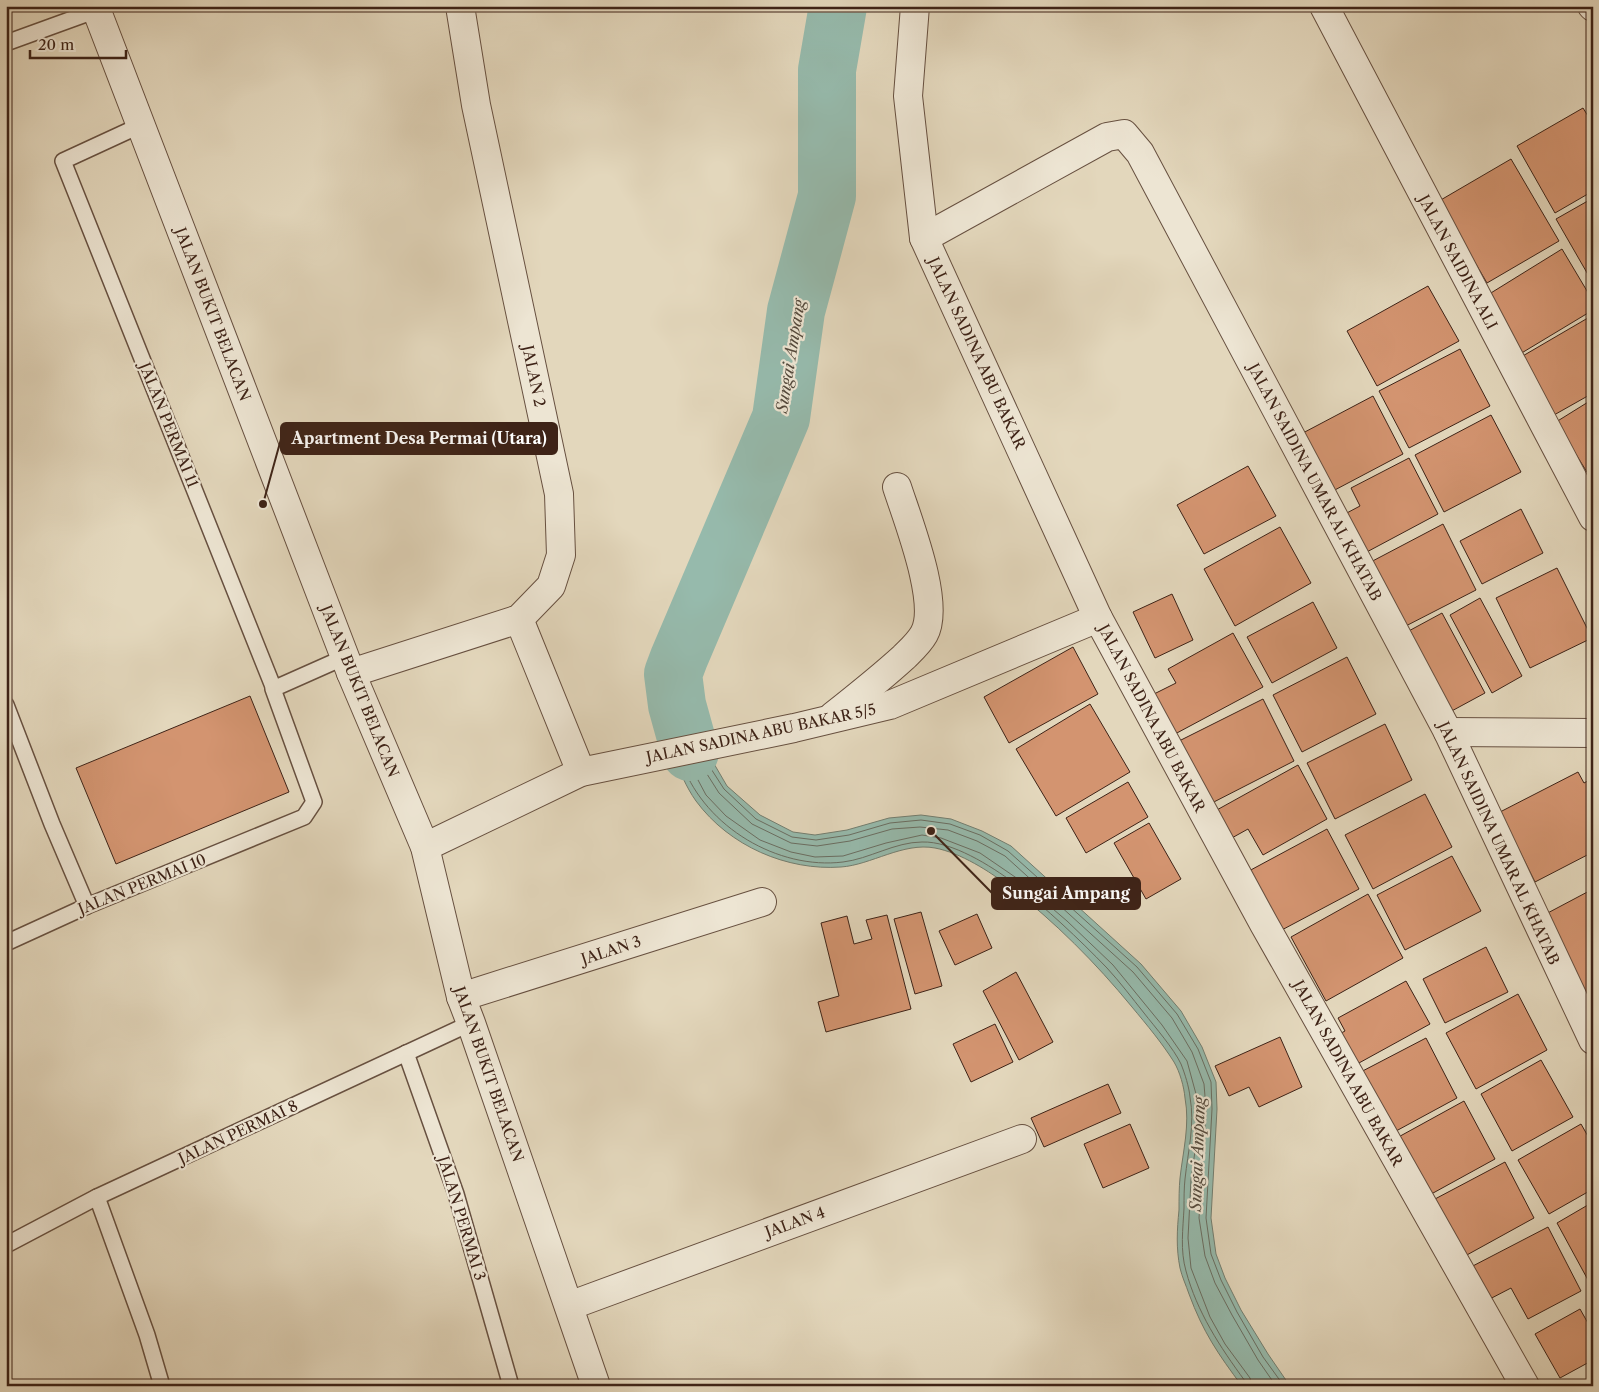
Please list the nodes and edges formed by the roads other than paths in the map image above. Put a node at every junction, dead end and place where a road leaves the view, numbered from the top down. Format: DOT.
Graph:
graph roads {
  1 [pos="460,6"];
  2 [pos="915,6"];
  3 [pos="1324,6"];
  4 [pos="96,8"];
  5 [pos="6,43"];
  6 [pos="141,125"];
  7 [pos="924,238"];
  8 [pos="897,487"];
  9 [pos="1593,517"];
  10 [pos="1098,618"];
  11 [pos="519,619"];
  12 [pos="348,665"];
  13 [pos="274,689"];
  14 [pos="6,705"];
  15 [pos="828,720"];
  16 [pos="1448,732"];
  17 [pos="1593,733"];
  18 [pos="581,772"];
  19 [pos="279,828"];
  20 [pos="425,847"];
  21 [pos="762,902"];
  22 [pos="87,906"];
  23 [pos="6,943"];
  24 [pos="461,997"];
  25 [pos="471,1023"];
  26 [pos="1593,1040"];
  27 [pos="406,1053"];
  28 [pos="1022,1138"];
  29 [pos="97,1197"];
  30 [pos="6,1245"];
  31 [pos="568,1306"];
  32 [pos="162,1386"];
  33 [pos="512,1386"];
  34 [pos="596,1386"];
  35 [pos="1525,1386"];
  1 -- 11 [label="street, JALAN 2"];
  2 -- 7 [label="street, JALAN SADINA ABU BAKAR"];
  3 -- 9 [label="street, JALAN SAIDINA ALI"];
  4 -- 5 [label="lane"];
  4 -- 6 [label="street, JALAN BUKIT BELACAN"];
  6 -- 12 [label="street, JALAN BUKIT BELACAN"];
  6 -- 13 [label="lane, JALAN PERMAI 11"];
  7 -- 10 [label="street, JALAN SADINA ABU BAKAR"];
  7 -- 16 [label="street, JALAN SAIDINA UMAR AL KHATAB"];
  8 -- 15 [label="street"];
  10 -- 15 [label="street, JALAN SADINA ABU BAKAR 5/5"];
  10 -- 35 [label="street, JALAN SADINA ABU BAKAR"];
  11 -- 12 [label="street, JALAN 2"];
  11 -- 18 [label="street"];
  12 -- 13 [label="lane"];
  12 -- 20 [label="street, JALAN BUKIT BELACAN"];
  13 -- 19 [label="lane, JALAN PERMAI 11"];
  14 -- 22 [label="lane"];
  15 -- 18 [label="street, JALAN SADINA ABU BAKAR 5/5"];
  16 -- 17 [label="street"];
  16 -- 26 [label="street, JALAN SAIDINA UMAR AL KHATAB"];
  18 -- 20 [label="street, JALAN SADINA ABU BAKAR 5/5"];
  19 -- 22 [label="lane, JALAN PERMAI 10"];
  20 -- 24 [label="street, JALAN BUKIT BELACAN"];
  21 -- 24 [label="street, JALAN 3"];
  22 -- 23 [label="lane, JALAN PERMAI 10"];
  24 -- 25 [label="street, JALAN BUKIT BELACAN"];
  25 -- 27 [label="lane, JALAN PERMAI 8"];
  25 -- 31 [label="street, JALAN BUKIT BELACAN"];
  27 -- 29 [label="lane, JALAN PERMAI 8"];
  27 -- 33 [label="lane, JALAN PERMAI 3"];
  28 -- 31 [label="street, JALAN 4"];
  29 -- 30 [label="lane, JALAN PERMAI 8"];
  29 -- 32 [label="lane"];
  31 -- 34 [label="street, JALAN BUKIT BELACAN"];
}
